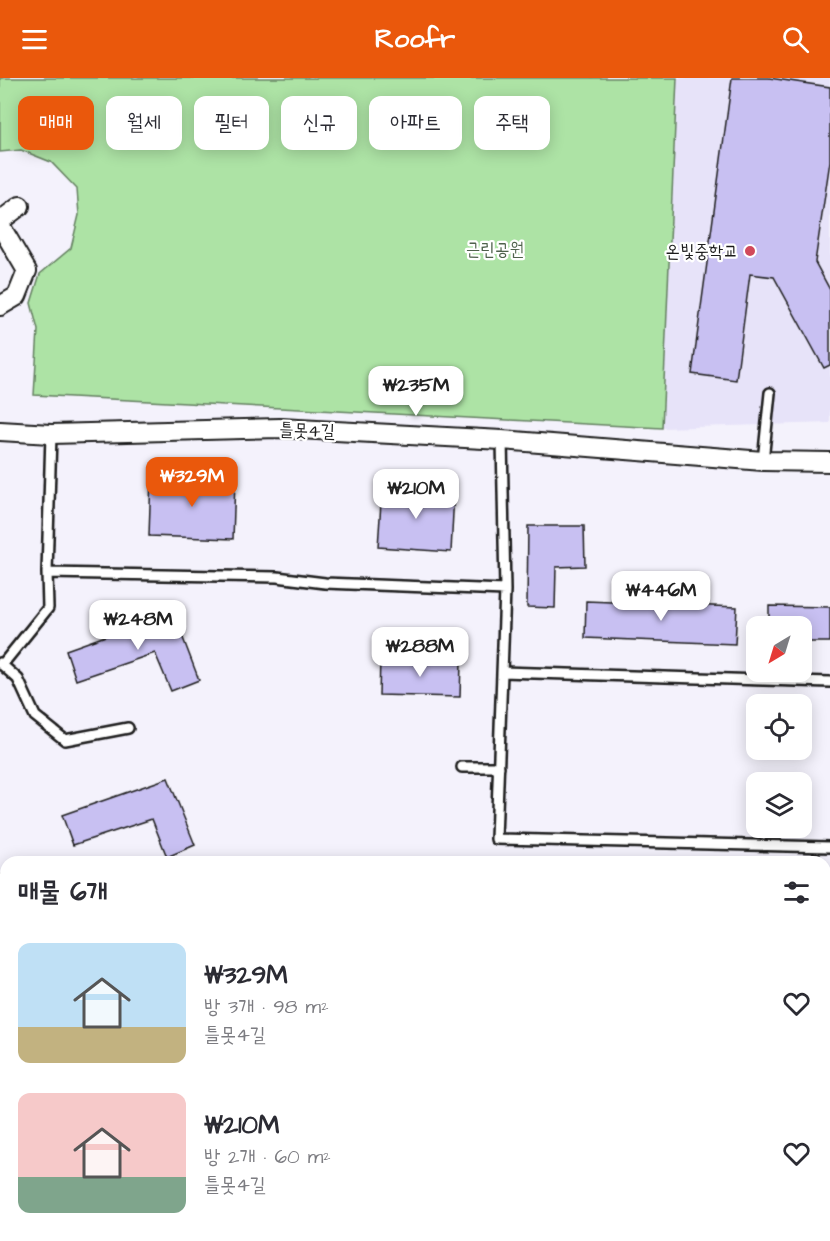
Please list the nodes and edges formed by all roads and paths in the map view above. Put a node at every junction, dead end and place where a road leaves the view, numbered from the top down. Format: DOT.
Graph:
graph roads {
  1 [pos="20,206"];
  2 [pos="0,223"];
  3 [pos="0,306"];
  4 [pos="770,393"];
  5 [pos="0,431"];
  6 [pos="51,434"];
  7 [pos="502,440"];
  8 [pos="763,461"];
  9 [pos="830,462"];
  10 [pos="47,573"];
  11 [pos="505,590"];
  12 [pos="1,664"];
  13 [pos="502,672"];
  14 [pos="830,682"];
  15 [pos="128,728"];
  16 [pos="462,767"];
  17 [pos="499,767"];
  18 [pos="830,848"];
  1 -- 2 [label="street"];
  2 -- 3 [label="street"];
  4 -- 8 [label="lane"];
  5 -- 6 [label="street, 틀못4길"];
  6 -- 7 [label="street, 틀못4길"];
  6 -- 10 [label="lane"];
  7 -- 8 [label="street, 틀못4길"];
  7 -- 11 [label="lane"];
  8 -- 9 [label="street, 틀못4길"];
  10 -- 11 [label="lane"];
  10 -- 12 [label="lane"];
  11 -- 13 [label="lane"];
  12 -- 15 [label="lane"];
  13 -- 14 [label="lane"];
  13 -- 17 [label="lane"];
  16 -- 17 [label="lane"];
  17 -- 18 [label="lane"];
}
